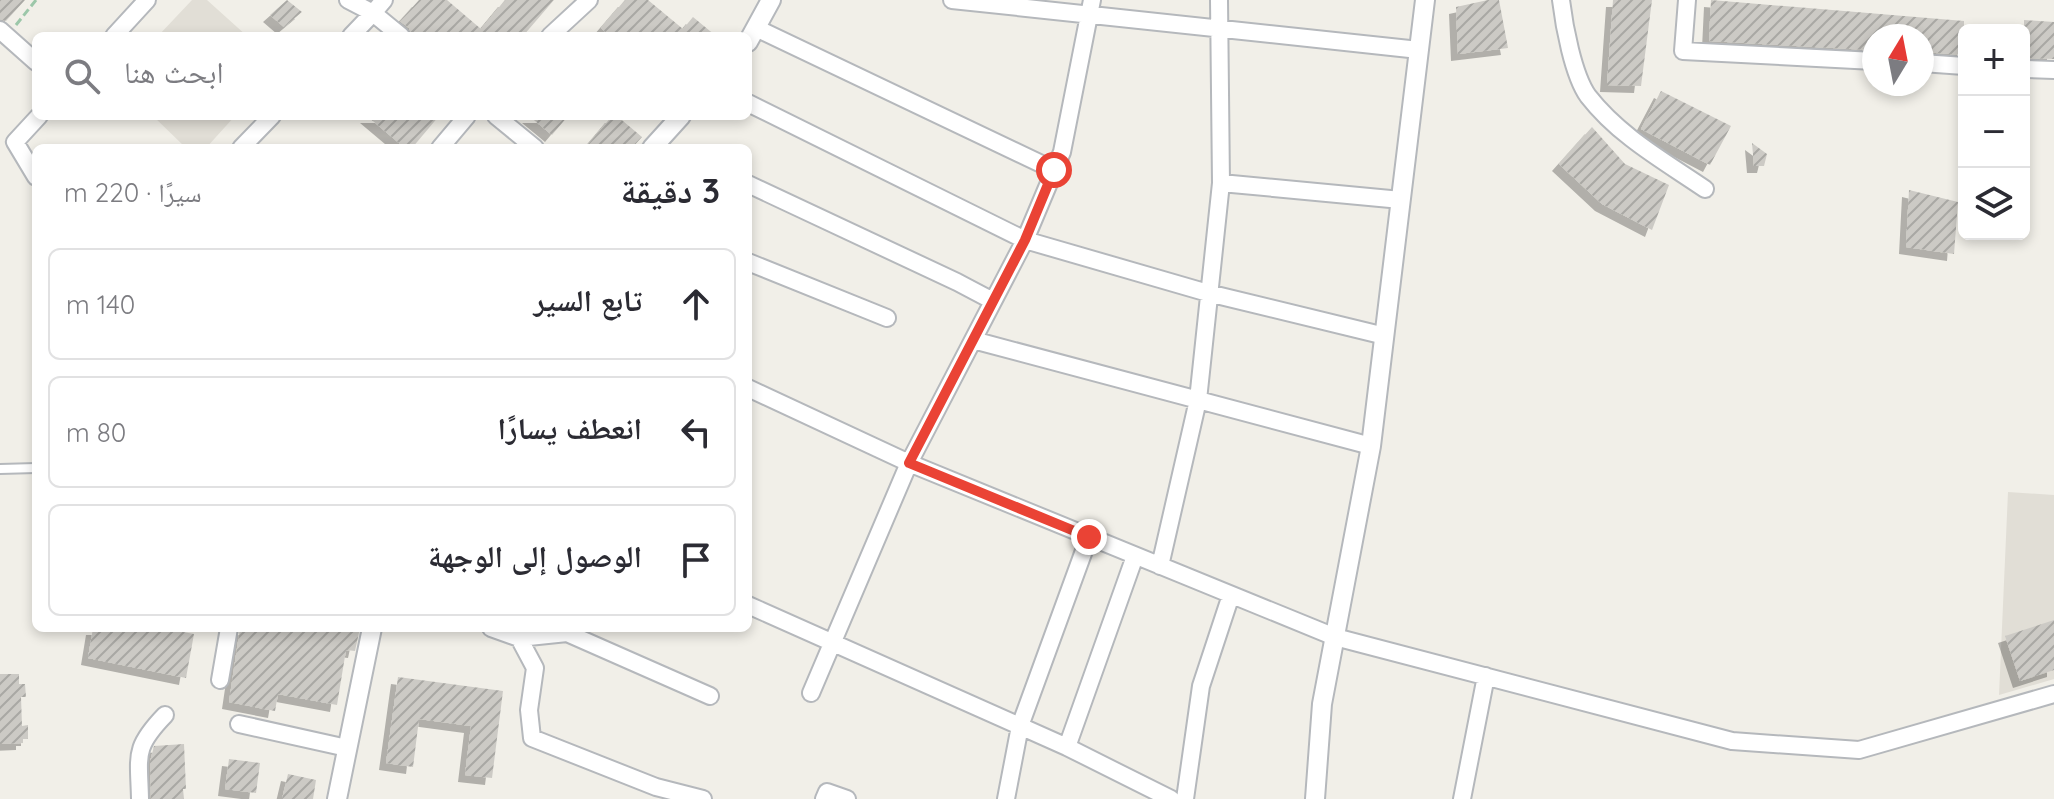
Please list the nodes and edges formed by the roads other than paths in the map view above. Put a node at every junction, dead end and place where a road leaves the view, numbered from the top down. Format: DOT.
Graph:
graph roads {
  1 [pos="147,0"];
  2 [pos="348,0"];
  3 [pos="589,0"];
  4 [pos="771,0"];
  5 [pos="952,0"];
  6 [pos="1219,0"];
  7 [pos="1425,0"];
  8 [pos="1561,0"];
  9 [pos="1687,0"];
  10 [pos="378,7"];
  11 [pos="1091,7"];
  12 [pos="1219,29"];
  13 [pos="118,32"];
  14 [pos="355,32"];
  15 [pos="398,32"];
  16 [pos="554,32"];
  17 [pos="4,33"];
  18 [pos="752,35"];
  19 [pos="1419,50"];
  20 [pos="32,58"];
  21 [pos="1862,60"];
  22 [pos="1934,64"];
  23 [pos="1958,66"];
  24 [pos="2030,69"];
  25 [pos="2054,70"];
  26 [pos="752,105"];
  27 [pos="35,120"];
  28 [pos="268,120"];
  29 [pos="464,120"];
  30 [pos="501,120"];
  31 [pos="678,120"];
  32 [pos="245,144"];
  33 [pos="443,144"];
  34 [pos="530,144"];
  35 [pos="661,144"];
  36 [pos="32,170"];
  37 [pos="1054,170"];
  38 [pos="1221,183"];
  39 [pos="752,186"];
  40 [pos="1705,189"];
  41 [pos="1401,200"];
  42 [pos="1025,240"];
  43 [pos="752,264"];
  44 [pos="1208,293"];
  45 [pos="993,301"];
  46 [pos="887,318"];
  47 [pos="1385,336"];
  48 [pos="973,340"];
  49 [pos="752,390"];
  50 [pos="1198,400"];
  51 [pos="1371,446"];
  52 [pos="909,463"];
  53 [pos="32,468"];
  54 [pos="0,469"];
  55 [pos="1089,537"];
  56 [pos="1135,556"];
  57 [pos="1160,566"];
  58 [pos="1231,595"];
  59 [pos="752,607"];
  60 [pos="228,632"];
  61 [pos="371,632"];
  62 [pos="502,632"];
  63 [pos="1335,637"];
  64 [pos="519,638"];
  65 [pos="833,642"];
  66 [pos="1486,676"];
  67 [pos="220,680"];
  68 [pos="811,693"];
  69 [pos="2054,694"];
  70 [pos="710,696"];
  71 [pos="165,715"];
  72 [pos="239,724"];
  73 [pos="1020,726"];
  74 [pos="1067,747"];
  75 [pos="347,748"];
  76 [pos="140,799"];
  77 [pos="337,799"];
  78 [pos="703,799"];
  79 [pos="824,799"];
  80 [pos="847,799"];
  81 [pos="1006,799"];
  82 [pos="1171,799"];
  83 [pos="1185,799"];
  84 [pos="1315,799"];
  85 [pos="1462,799"];
  1 -- 13 [label="street"];
  2 -- 10 [label="street"];
  3 -- 16 [label="street"];
  4 -- 18 [label="street"];
  5 -- 11 [label="street"];
  6 -- 12 [label="street"];
  7 -- 19 [label="street"];
  8 -- 40 [label="street"];
  9 -- 21 [label="street"];
  10 -- 14 [label="street"];
  10 -- 15 [label="street"];
  11 -- 12 [label="street"];
  11 -- 37 [label="street"];
  12 -- 19 [label="street"];
  12 -- 38 [label="street"];
  17 -- 20 [label="street"];
  18 -- 37 [label="street"];
  19 -- 41 [label="street"];
  22 -- 23 [label="street"];
  24 -- 25 [label="street"];
  26 -- 42 [label="street"];
  27 -- 36 [label="street"];
  28 -- 32 [label="street"];
  29 -- 33 [label="street"];
  30 -- 34 [label="street"];
  31 -- 35 [label="street"];
  37 -- 42 [label="street"];
  38 -- 41 [label="street"];
  38 -- 44 [label="street"];
  39 -- 45 [label="street"];
  41 -- 47 [label="street"];
  42 -- 44 [label="street"];
  42 -- 45 [label="street"];
  43 -- 46 [label="street"];
  44 -- 47 [label="street"];
  44 -- 50 [label="street"];
  45 -- 48 [label="street"];
  47 -- 51 [label="street"];
  48 -- 50 [label="street"];
  48 -- 52 [label="street"];
  49 -- 52 [label="street"];
  50 -- 51 [label="street"];
  50 -- 57 [label="street"];
  51 -- 63 [label="street"];
  52 -- 55 [label="street"];
  52 -- 65 [label="street"];
  53 -- 54 [label="lane"];
  55 -- 56 [label="street"];
  55 -- 73 [label="street"];
  56 -- 57 [label="street"];
  56 -- 74 [label="street"];
  57 -- 58 [label="street"];
  58 -- 63 [label="street"];
  58 -- 83 [label="street"];
  59 -- 65 [label="street"];
  60 -- 67 [label="street"];
  61 -- 75 [label="street"];
  62 -- 64 [label="street"];
  63 -- 66 [label="street"];
  63 -- 84 [label="street"];
  64 -- 70 [label="street"];
  64 -- 78 [label="street"];
  65 -- 68 [label="street"];
  65 -- 73 [label="street"];
  66 -- 69 [label="street"];
  66 -- 85 [label="street"];
  71 -- 76 [label="street"];
  72 -- 75 [label="street"];
  73 -- 74 [label="street"];
  73 -- 81 [label="street"];
  74 -- 82 [label="street"];
  75 -- 77 [label="street"];
  79 -- 80 [label="street"];
}
